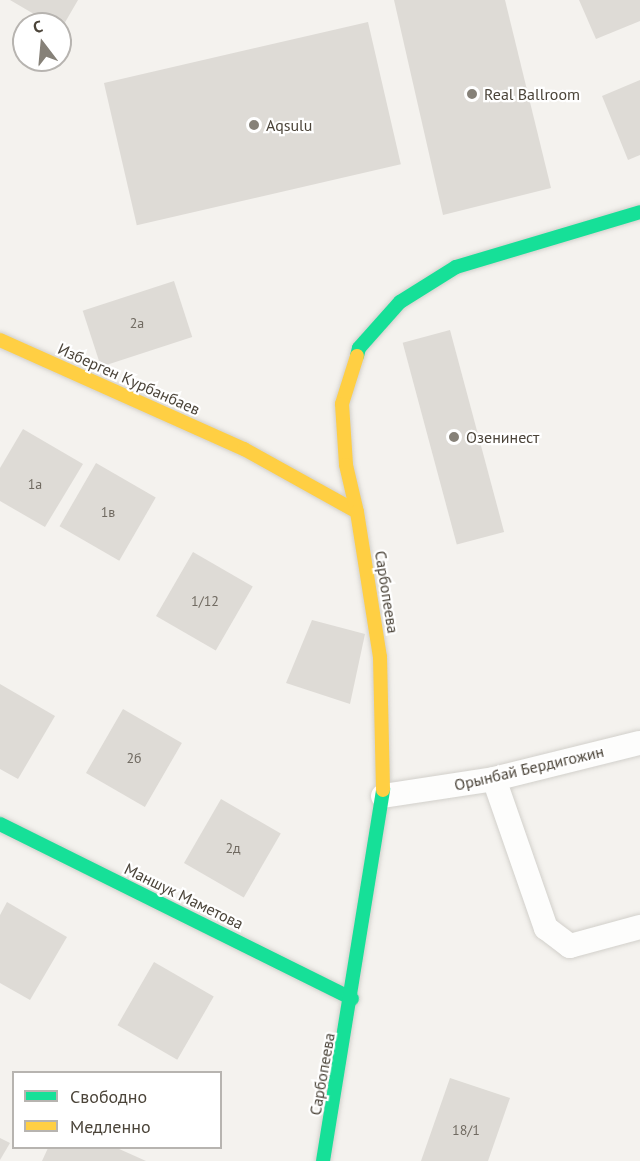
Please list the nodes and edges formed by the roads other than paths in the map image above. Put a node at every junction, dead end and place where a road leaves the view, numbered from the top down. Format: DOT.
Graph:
graph roads {
  1 [pos="640,212"];
  2 [pos="0,340"];
  3 [pos="357,512"];
  4 [pos="640,742"];
  5 [pos="494,779"];
  6 [pos="383,796"];
  7 [pos="0,824"];
  8 [pos="640,927"];
  9 [pos="352,999"];
  10 [pos="323,1161"];
  1 -- 3 [label="street, Сарбопеева"];
  2 -- 3 [label="street, Изберген Курбанбаев"];
  3 -- 6 [label="street, Сарбопеева"];
  4 -- 5 [label="street, Орынбай Бердигожин"];
  5 -- 6 [label="street, Орынбай Бердигожин"];
  5 -- 8 [label="street"];
  6 -- 9 [label="street, Сарбопеева"];
  7 -- 9 [label="street, Маншук Маметова"];
  9 -- 10 [label="street, Сарбопеева"];
}
